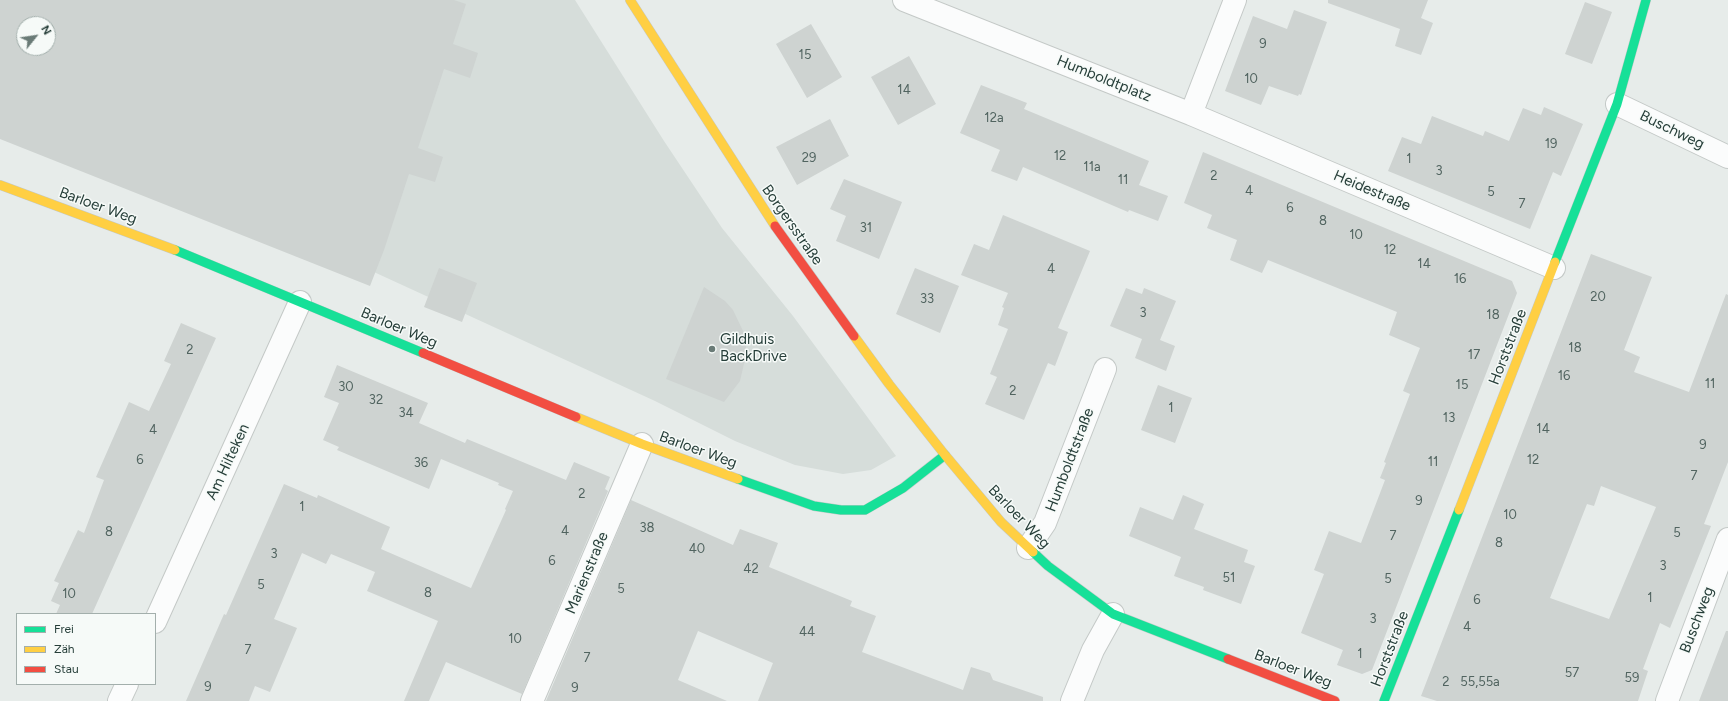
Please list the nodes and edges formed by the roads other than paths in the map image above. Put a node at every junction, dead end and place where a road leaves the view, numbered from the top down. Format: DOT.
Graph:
graph roads {
  1 [pos="630,0"];
  2 [pos="904,0"];
  3 [pos="1235,0"];
  4 [pos="1646,0"];
  5 [pos="1617,104"];
  6 [pos="1190,114"];
  7 [pos="1728,157"];
  8 [pos="0,185"];
  9 [pos="1554,268"];
  10 [pos="300,302"];
  11 [pos="1105,369"];
  12 [pos="642,444"];
  13 [pos="945,455"];
  14 [pos="1728,539"];
  15 [pos="1028,548"];
  16 [pos="1113,614"];
  17 [pos="156,620"];
  18 [pos="126,685"];
  19 [pos="119,701"];
  20 [pos="532,701"];
  21 [pos="1072,701"];
  22 [pos="1335,701"];
  23 [pos="1384,701"];
  24 [pos="1666,701"];
  1 -- 13 [label="street, Borgersstraße"];
  2 -- 6 [label="street, Humboldtplatz"];
  3 -- 6 [label="street"];
  4 -- 5 [label="street, Horststraße"];
  5 -- 7 [label="street, Buschweg"];
  5 -- 9 [label="street, Horststraße"];
  6 -- 9 [label="street, Heidestraße"];
  8 -- 10 [label="street, Barloer Weg"];
  9 -- 23 [label="street, Horststraße"];
  10 -- 12 [label="street, Barloer Weg"];
  10 -- 17 [label="street, Am Hilteken"];
  11 -- 15 [label="street, Humboldtstraße"];
  12 -- 13 [label="street, Barloer Weg"];
  12 -- 20 [label="street, Marienstraße"];
  13 -- 15 [label="street, Barloer Weg"];
  14 -- 24 [label="street, Buschweg"];
  15 -- 16 [label="street, Barloer Weg"];
  16 -- 21 [label="street"];
  16 -- 22 [label="street, Barloer Weg"];
  18 -- 19 [label="street"];
}
